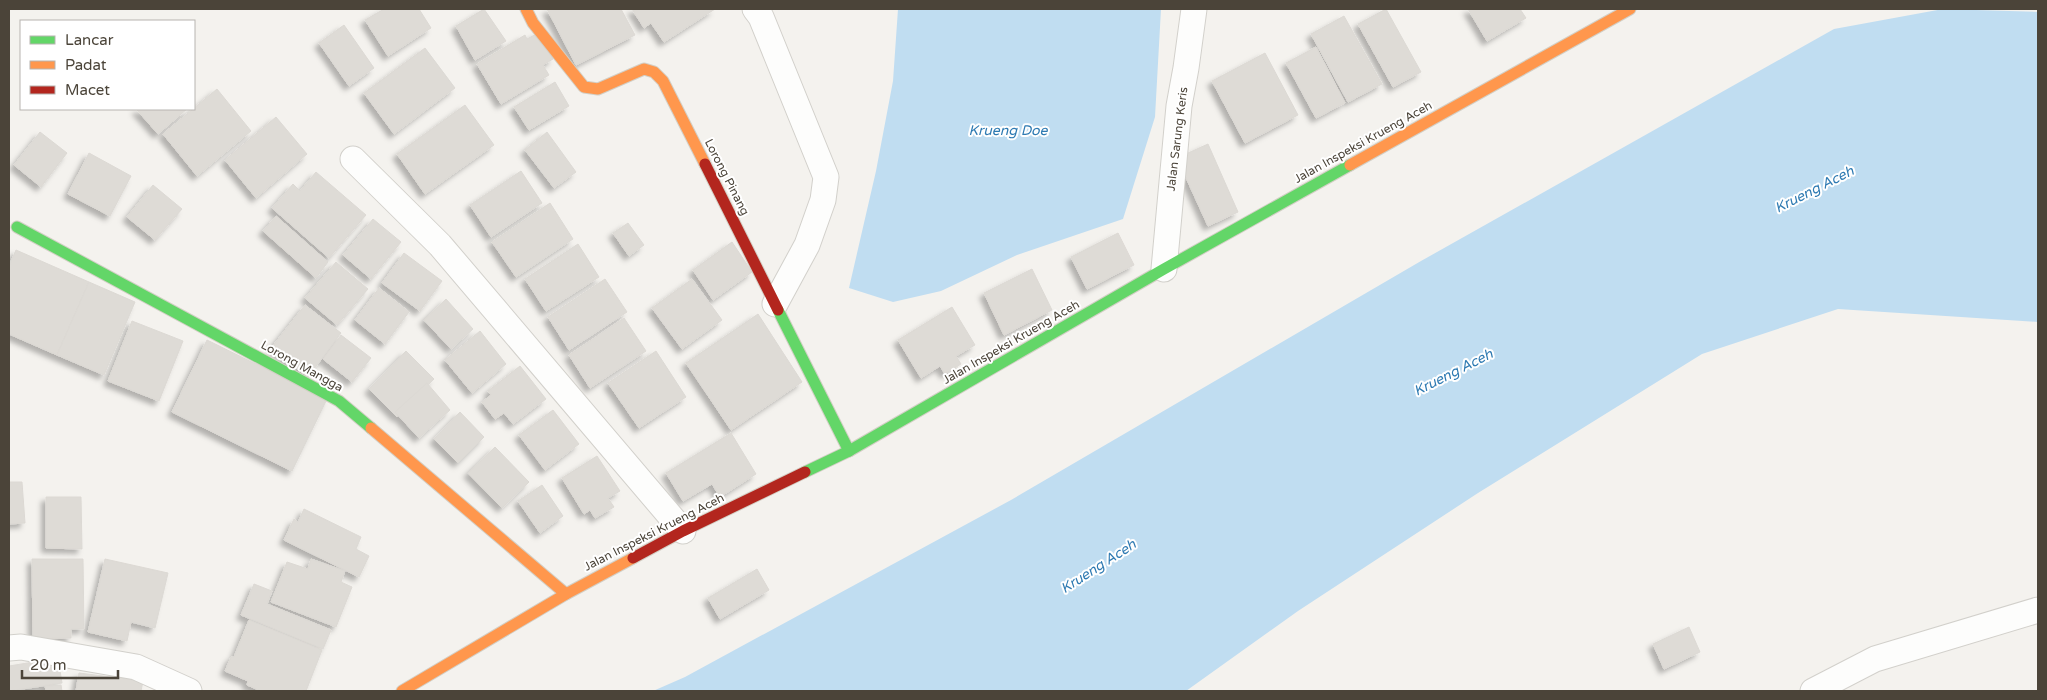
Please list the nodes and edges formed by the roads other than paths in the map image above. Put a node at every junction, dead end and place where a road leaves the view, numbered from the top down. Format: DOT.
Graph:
graph roads {
  1 [pos="526,9"];
  2 [pos="755,9"];
  3 [pos="1194,9"];
  4 [pos="1630,9"];
  5 [pos="353,159"];
  6 [pos="17,227"];
  7 [pos="1164,270"];
  8 [pos="776,304"];
  9 [pos="849,450"];
  10 [pos="683,531"];
  11 [pos="566,594"];
  12 [pos="2038,610"];
  13 [pos="9,648"];
  14 [pos="189,691"];
  15 [pos="402,691"];
  16 [pos="1813,691"];
  1 -- 8 [label="street, Lorong Pinang"];
  2 -- 8 [label="street"];
  3 -- 7 [label="street, Jalan Sarung Keris"];
  4 -- 7 [label="street, Jalan Inspeksi Krueng Aceh"];
  5 -- 10 [label="street"];
  6 -- 11 [label="street, Lorong Mangga"];
  7 -- 9 [label="street, Jalan Inspeksi Krueng Aceh"];
  8 -- 9 [label="street, Lorong Pinang"];
  9 -- 10 [label="street, Jalan Inspeksi Krueng Aceh"];
  10 -- 11 [label="street, Jalan Inspeksi Krueng Aceh"];
  11 -- 15 [label="street, Jalan Inspeksi Krueng Aceh"];
  12 -- 16 [label="street"];
  13 -- 14 [label="street"];
}
